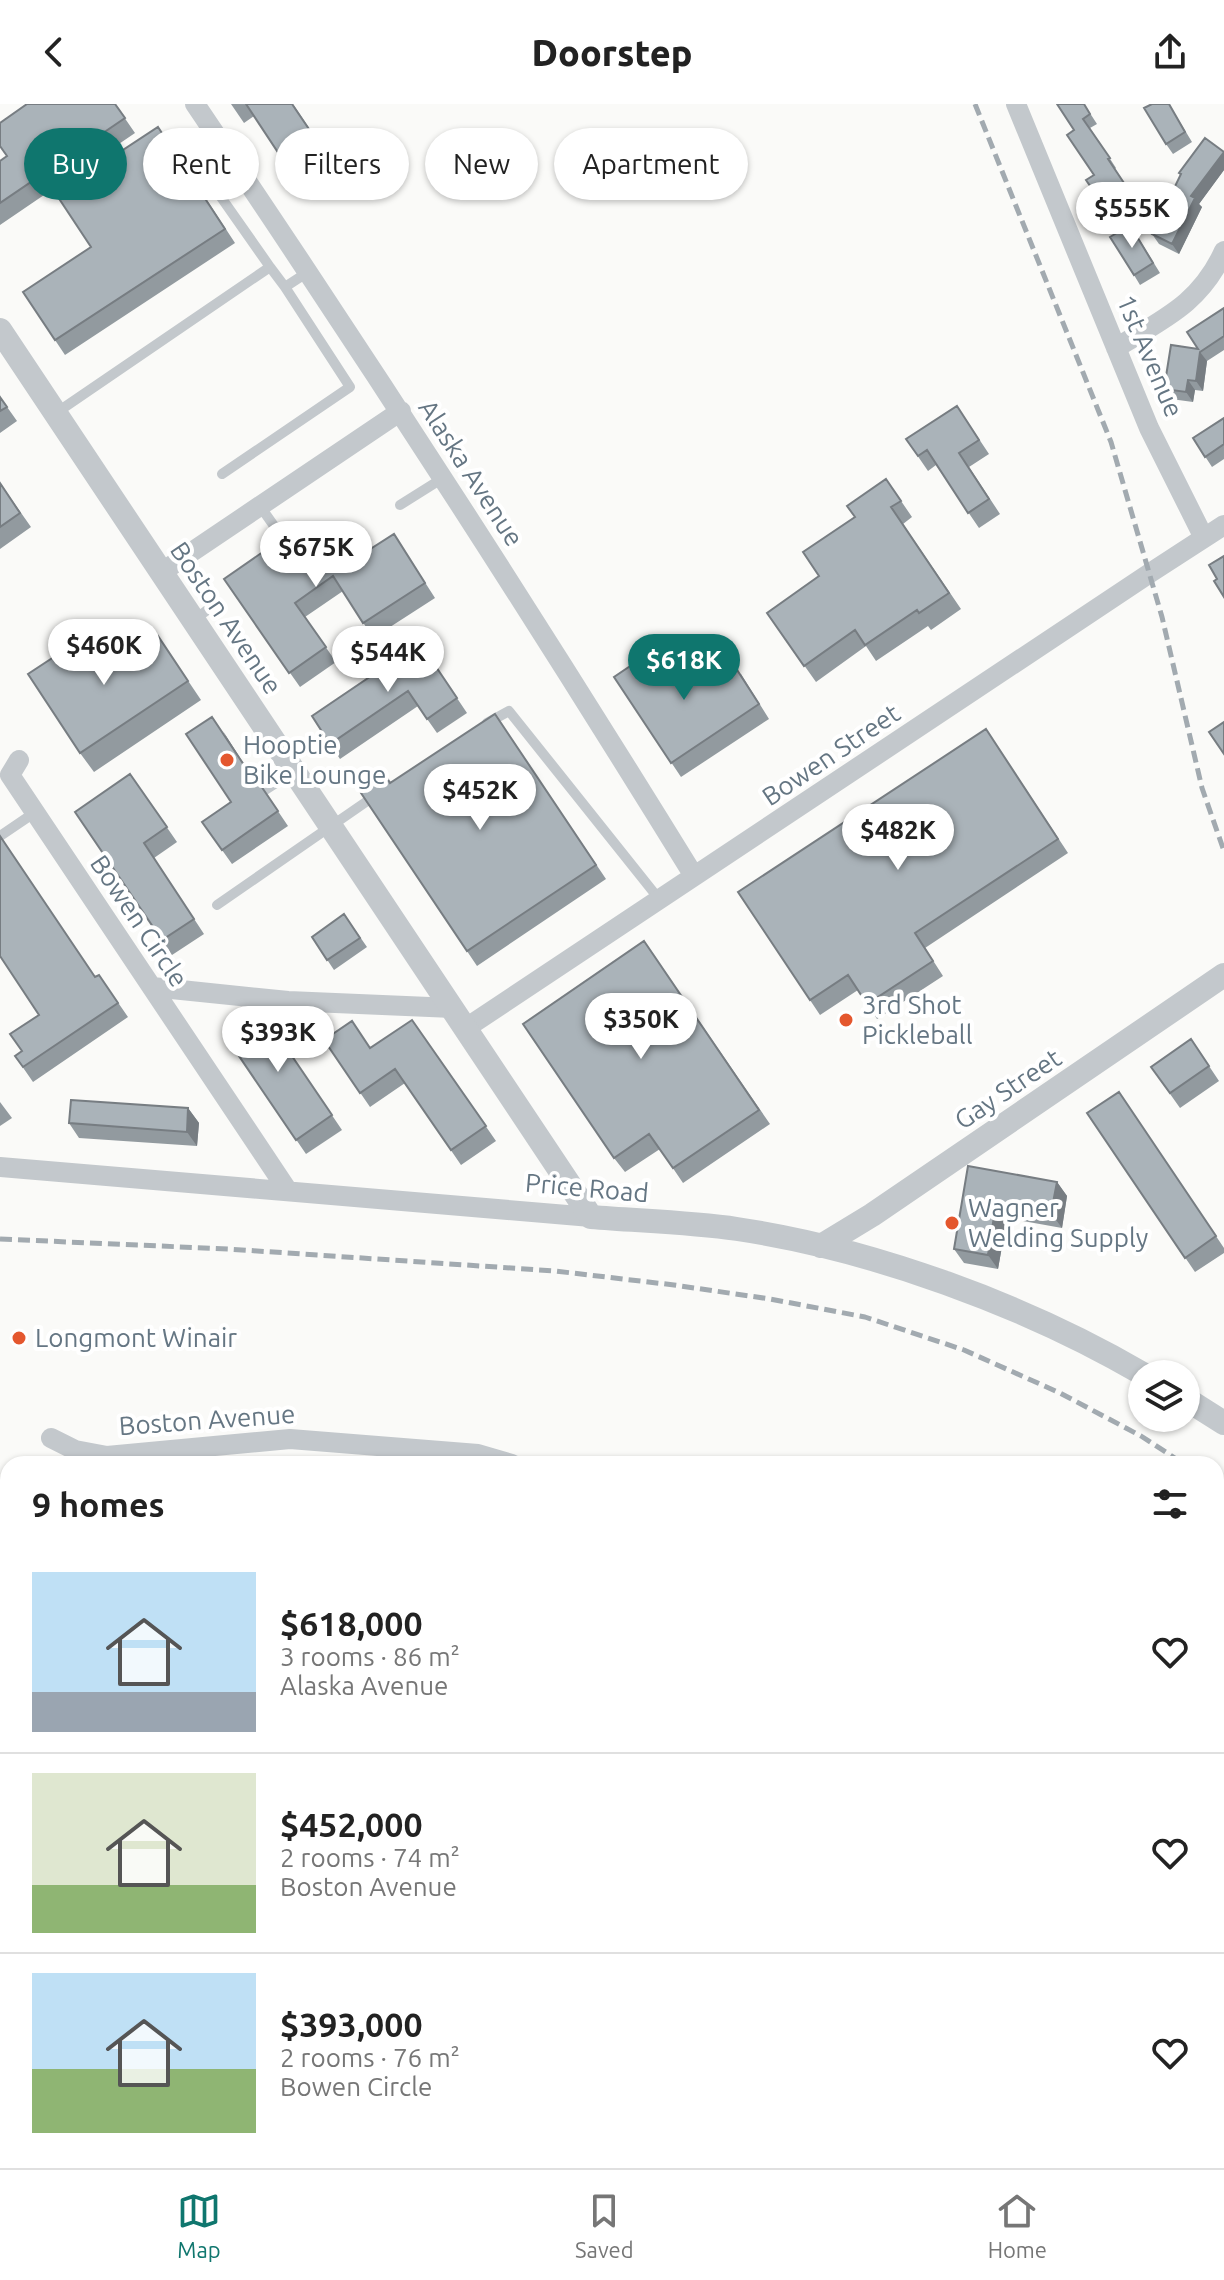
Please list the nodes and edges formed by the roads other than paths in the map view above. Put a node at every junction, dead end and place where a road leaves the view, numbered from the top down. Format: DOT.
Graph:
graph roads {
  1 [pos="195,104"];
  2 [pos="1016,104"];
  3 [pos="223,200"];
  4 [pos="1224,251"];
  5 [pos="270,267"];
  6 [pos="308,272"];
  7 [pos="285,287"];
  8 [pos="0,330"];
  9 [pos="1116,348"];
  10 [pos="401,411"];
  11 [pos="56,413"];
  12 [pos="222,474"];
  13 [pos="443,478"];
  14 [pos="400,505"];
  15 [pos="260,506"];
  16 [pos="1224,525"];
  17 [pos="1204,538"];
  18 [pos="284,540"];
  19 [pos="162,572"];
  20 [pos="482,725"];
  21 [pos="19,760"];
  22 [pos="294,771"];
  23 [pos="391,785"];
  24 [pos="265,790"];
  25 [pos="34,813"];
  26 [pos="332,826"];
  27 [pos="0,836"];
  28 [pos="694,876"];
  29 [pos="659,899"];
  30 [pos="217,905"];
  31 [pos="1224,975"];
  32 [pos="152,987"];
  33 [pos="460,1018"];
  34 [pos="0,1167"];
  35 [pos="288,1191"];
  36 [pos="591,1217"];
  37 [pos="821,1246"];
  38 [pos="1128,1365"];
  39 [pos="1200,1408"];
  40 [pos="1224,1423"];
  41 [pos="51,1438"];
  42 [pos="107,1456"];
  43 [pos="107,1456"];
  44 [pos="485,1456"];
  1 -- 6 [label="street, Alaska Avenue"];
  2 -- 9 [label="street, 1st Avenue"];
  3 -- 5 [label="lane"];
  4 -- 9 [label="street"];
  5 -- 7 [label="lane"];
  5 -- 11 [label="lane"];
  6 -- 7 [label="lane"];
  6 -- 10 [label="street, Alaska Avenue"];
  7 -- 12 [label="lane"];
  8 -- 11 [label="street, Boston Avenue"];
  9 -- 17 [label="street, 1st Avenue"];
  10 -- 13 [label="street, Alaska Avenue"];
  10 -- 15 [label="street"];
  11 -- 19 [label="street, Boston Avenue"];
  13 -- 14 [label="lane"];
  13 -- 28 [label="street, Alaska Avenue"];
  15 -- 18 [label="lane"];
  15 -- 19 [label="street"];
  16 -- 17 [label="street, Bowen Street"];
  17 -- 28 [label="street, Bowen Street"];
  19 -- 22 [label="street, Boston Avenue"];
  20 -- 29 [label="lane"];
  21 -- 25 [label="street, Bowen Circle"];
  22 -- 24 [label="lane"];
  22 -- 26 [label="street, Boston Avenue"];
  23 -- 26 [label="lane"];
  25 -- 27 [label="lane"];
  25 -- 32 [label="street, Bowen Circle"];
  26 -- 30 [label="lane"];
  26 -- 33 [label="street, Boston Avenue"];
  28 -- 29 [label="street, Bowen Street"];
  29 -- 33 [label="street, Bowen Street"];
  31 -- 37 [label="street, Gay Street"];
  32 -- 33 [label="street"];
  32 -- 35 [label="street, Bowen Circle"];
  33 -- 36 [label="street, Boston Avenue"];
  34 -- 35 [label="street, Price Road"];
  35 -- 36 [label="street, Price Road"];
  36 -- 37 [label="street, Price Road"];
  37 -- 38 [label="street, Price Road"];
  39 -- 40 [label="street"];
  41 -- 43 [label="street, Boston Avenue"];
  42 -- 44 [label="street, Boston Avenue"];
}
